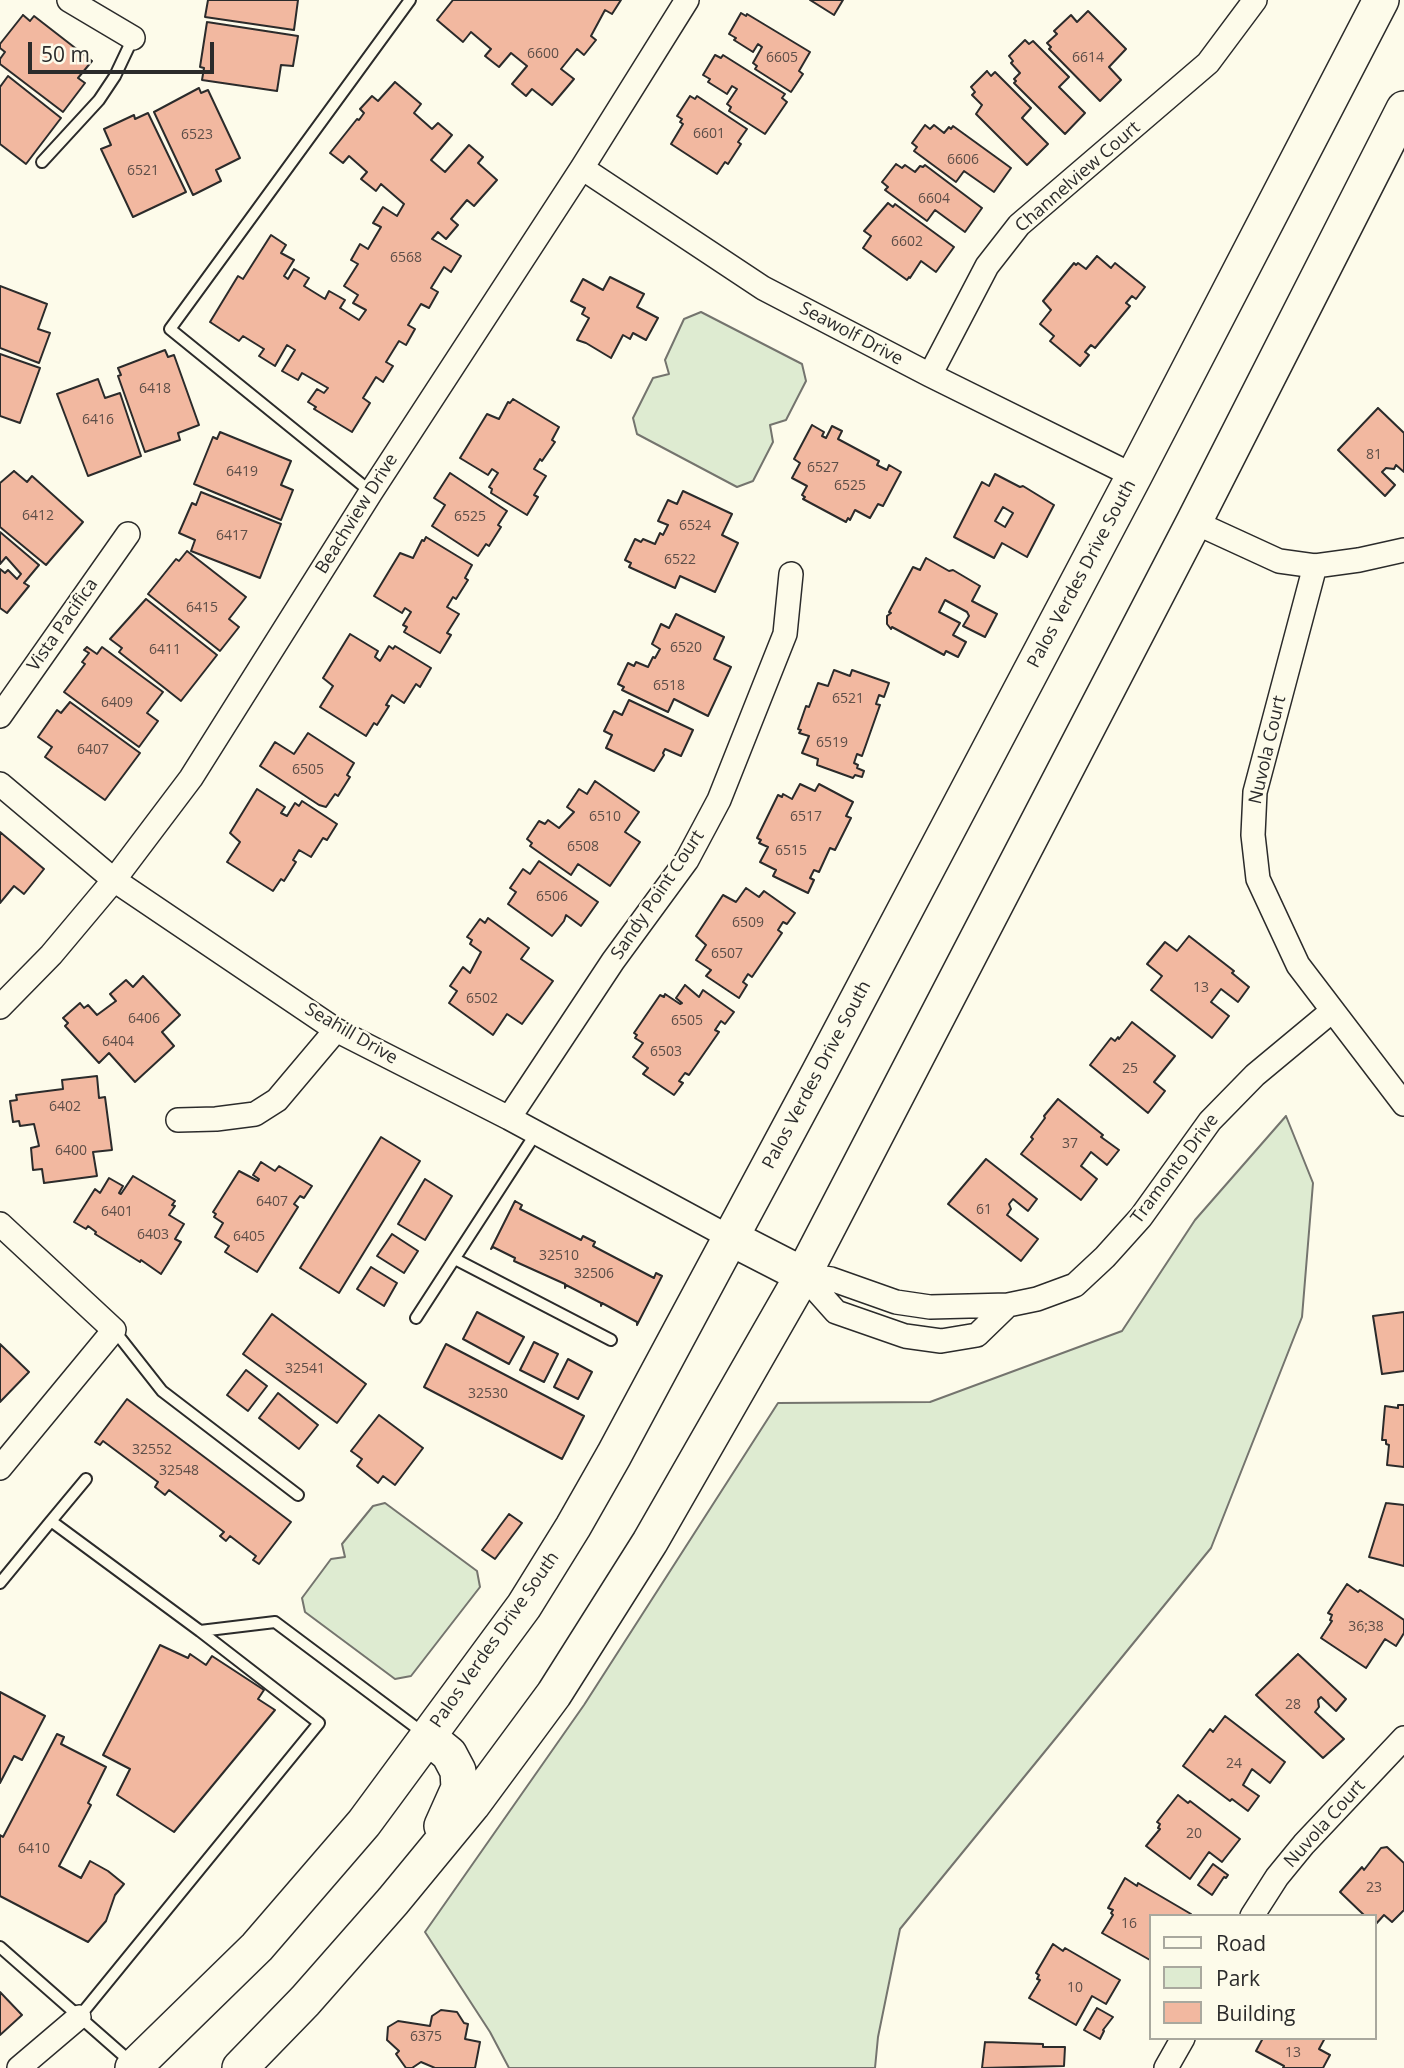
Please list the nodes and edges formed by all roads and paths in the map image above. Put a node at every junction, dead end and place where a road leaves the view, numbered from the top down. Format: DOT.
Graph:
graph roads {
  1 [pos="69,0"];
  2 [pos="410,0"];
  3 [pos="687,0"];
  4 [pos="1255,0"];
  5 [pos="1381,0"];
  6 [pos="133,38"];
  7 [pos="1404,109"];
  8 [pos="42,162"];
  9 [pos="582,168"];
  10 [pos="930,375"];
  11 [pos="1134,476"];
  12 [pos="371,492"];
  13 [pos="1194,522"];
  14 [pos="128,534"];
  15 [pos="1404,550"];
  16 [pos="1315,566"];
  17 [pos="791,574"];
  18 [pos="0,716"];
  19 [pos="0,784"];
  20 [pos="114,880"];
  21 [pos="0,1007"];
  22 [pos="1332,1011"];
  23 [pos="336,1030"];
  24 [pos="1404,1104"];
  25 [pos="509,1118"];
  26 [pos="178,1121"];
  27 [pos="536,1133"];
  28 [pos="0,1224"];
  29 [pos="731,1238"];
  30 [pos="455,1259"];
  31 [pos="803,1275"];
  32 [pos="1008,1305"];
  33 [pos="416,1318"];
  34 [pos="114,1331"];
  35 [pos="611,1340"];
  36 [pos="0,1468"];
  37 [pos="86,1479"];
  38 [pos="298,1495"];
  39 [pos="51,1521"];
  40 [pos="0,1583"];
  41 [pos="200,1631"];
  42 [pos="428,1736"];
  43 [pos="1404,1738"];
  44 [pos="1253,1914"];
  45 [pos="369,1928"];
  46 [pos="0,1947"];
  47 [pos="79,2017"];
  48 [pos="1182,2040"];
  49 [pos="134,2067"];
  50 [pos="19,2068"];
  51 [pos="240,2068"];
  52 [pos="1166,2068"];
  1 -- 6 [label="street"];
  2 -- 12 [label="lane"];
  3 -- 9 [label="street, Beachview Drive"];
  4 -- 10 [label="street, Channelview Court"];
  5 -- 11 [label="main road, Palos Verdes Drive South"];
  6 -- 8 [label="lane"];
  7 -- 13 [label="main road"];
  9 -- 10 [label="street, Seawolf Drive"];
  9 -- 12 [label="street, Beachview Drive"];
  10 -- 11 [label="street, Seawolf Drive"];
  11 -- 29 [label="main road, Palos Verdes Drive South"];
  12 -- 20 [label="street, Beachview Drive"];
  13 -- 16 [label="street"];
  13 -- 31 [label="main road"];
  14 -- 18 [label="street, Vista Pacifica"];
  15 -- 16 [label="street"];
  16 -- 22 [label="street, Nuvola Court"];
  17 -- 25 [label="street, Sandy Point Court"];
  19 -- 20 [label="street, Seahill Drive"];
  20 -- 21 [label="street, Beachview Drive"];
  20 -- 23 [label="street, Seahill Drive"];
  22 -- 24 [label="street, Nuvola Court"];
  22 -- 32 [label="street, Tramonto Drive"];
  23 -- 25 [label="street, Seahill Drive"];
  23 -- 26 [label="street"];
  25 -- 27 [label="street, Seahill Drive"];
  27 -- 29 [label="street, Seahill Drive"];
  27 -- 30 [label="lane"];
  28 -- 34 [label="street"];
  29 -- 31 [label="main road"];
  29 -- 42 [label="main road, Palos Verdes Drive South"];
  30 -- 33 [label="lane"];
  30 -- 35 [label="lane"];
  31 -- 32 [label="street, Tramonto Drive"];
  31 -- 32 [label="street"];
  31 -- 45 [label="main road"];
  34 -- 36 [label="street"];
  34 -- 38 [label="lane"];
  37 -- 39 [label="lane"];
  39 -- 40 [label="lane"];
  39 -- 41 [label="lane"];
  41 -- 42 [label="lane"];
  41 -- 47 [label="lane"];
  42 -- 45 [label="main road"];
  42 -- 49 [label="main road, Palos Verdes Drive South"];
  43 -- 44 [label="street, Nuvola Court"];
  45 -- 51 [label="main road"];
  46 -- 47 [label="lane"];
  47 -- 49 [label="lane"];
  47 -- 50 [label="street"];
  48 -- 52 [label="street"];
}
